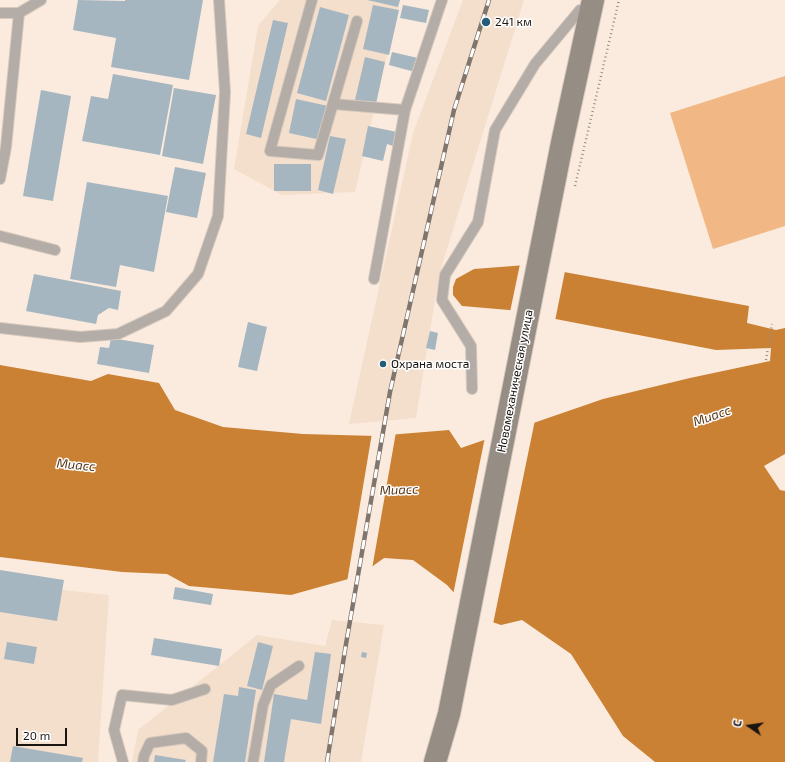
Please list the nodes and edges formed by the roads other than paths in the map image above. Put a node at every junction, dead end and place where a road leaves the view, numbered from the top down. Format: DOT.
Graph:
graph roads {
  1 [pos="41,0"];
  2 [pos="219,0"];
  3 [pos="312,0"];
  4 [pos="442,0"];
  5 [pos="584,3"];
  6 [pos="0,13"];
  7 [pos="20,13"];
  8 [pos="357,21"];
  9 [pos="333,104"];
  10 [pos="405,110"];
  11 [pos="0,179"];
  12 [pos="0,236"];
  13 [pos="55,250"];
  14 [pos="374,279"];
  15 [pos="0,328"];
  16 [pos="472,389"];
  17 [pos="299,666"];
  18 [pos="205,689"];
  19 [pos="123,762"];
  20 [pos="143,762"];
  21 [pos="200,762"];
  22 [pos="253,762"];
  23 [pos="435,762"];
  1 -- 7 [label="lane"];
  2 -- 15 [label="lane"];
  3 -- 9 [label="lane"];
  4 -- 10 [label="lane"];
  5 -- 16 [label="lane"];
  5 -- 23 [label="main road, Новомеханическая улица"];
  6 -- 7 [label="lane"];
  7 -- 11 [label="lane"];
  8 -- 9 [label="lane"];
  9 -- 10 [label="lane"];
  10 -- 14 [label="lane"];
  12 -- 13 [label="lane"];
  17 -- 22 [label="lane"];
  18 -- 19 [label="lane"];
  20 -- 21 [label="lane"];
}
